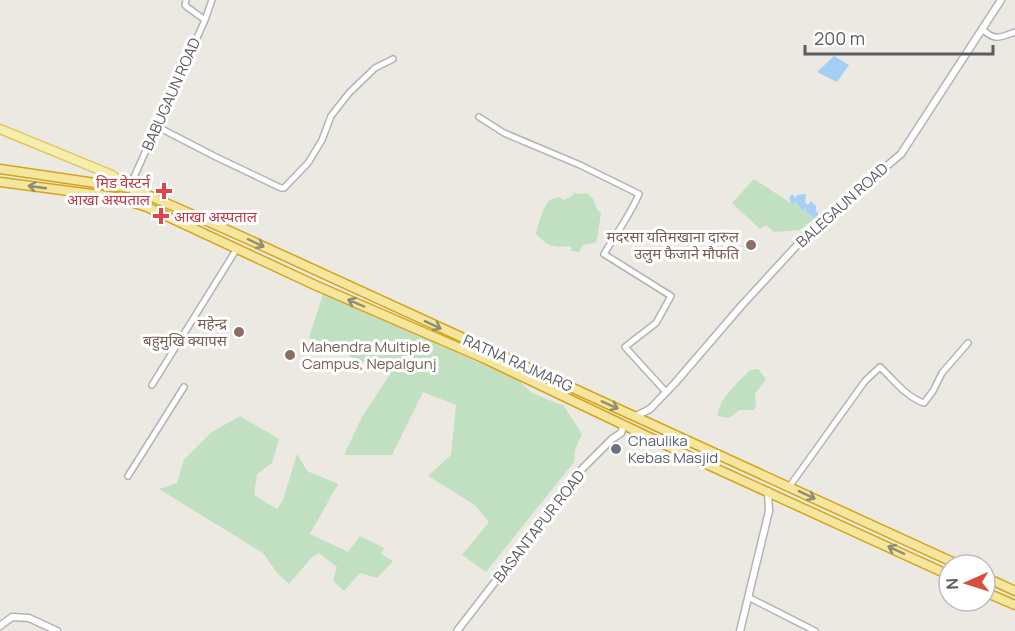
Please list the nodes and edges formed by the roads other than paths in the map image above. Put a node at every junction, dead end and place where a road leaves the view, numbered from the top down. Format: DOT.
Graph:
graph roads {
  1 [pos="186,0"];
  2 [pos="212,0"];
  3 [pos="1001,0"];
  4 [pos="205,20"];
  5 [pos="981,29"];
  6 [pos="1015,32"];
  7 [pos="393,59"];
  8 [pos="479,117"];
  9 [pos="156,126"];
  10 [pos="0,129"];
  11 [pos="0,170"];
  12 [pos="0,182"];
  13 [pos="129,188"];
  14 [pos="231,247"];
  15 [pos="968,343"];
  16 [pos="152,385"];
  17 [pos="184,387"];
  18 [pos="666,392"];
  19 [pos="636,417"];
  20 [pos="624,425"];
  21 [pos="128,476"];
  22 [pos="789,487"];
  23 [pos="768,491"];
  24 [pos="937,555"];
  25 [pos="937,569"];
  26 [pos="997,583"];
  27 [pos="1015,591"];
  28 [pos="748,597"];
  29 [pos="997,597"];
  30 [pos="1015,605"];
  31 [pos="0,626"];
  32 [pos="57,631"];
  33 [pos="458,631"];
  34 [pos="740,631"];
  35 [pos="815,631"];
  1 -- 4 [label="street"];
  2 -- 4 [label="street, BABUGAUN ROAD"];
  3 -- 5 [label="street, BALEGAUN ROAD"];
  4 -- 9 [label="street, BABUGAUN ROAD"];
  5 -- 6 [label="street"];
  5 -- 18 [label="street, BALEGAUN ROAD"];
  7 -- 9 [label="street"];
  8 -- 18 [label="street"];
  9 -- 13 [label="street, BABUGAUN ROAD"];
  10 -- 13 [label="main road"];
  11 -- 13 [label="highway, RATNA RAJMARG"];
  14 -- 12 [label="highway, RATNA RAJMARG, one-way"];
  13 -- 19 [label="highway, RATNA RAJMARG, one-way"];
  14 -- 16 [label="street"];
  20 -- 14 [label="highway, RATNA RAJMARG, one-way"];
  15 -- 22 [label="street"];
  17 -- 21 [label="street"];
  18 -- 19 [label="street, BALEGAUN ROAD"];
  19 -- 22 [label="highway, RATNA RAJMARG"];
  20 -- 23 [label="highway, RATNA RAJMARG"];
  20 -- 33 [label="street, BASANTAPUR ROAD"];
  22 -- 24 [label="highway, RATNA RAJMARG, one-way"];
  25 -- 23 [label="highway, RATNA RAJMARG, one-way"];
  23 -- 28 [label="street"];
  26 -- 27 [label="highway"];
  28 -- 34 [label="street"];
  28 -- 35 [label="street"];
  29 -- 30 [label="highway"];
  31 -- 32 [label="street"];
}
